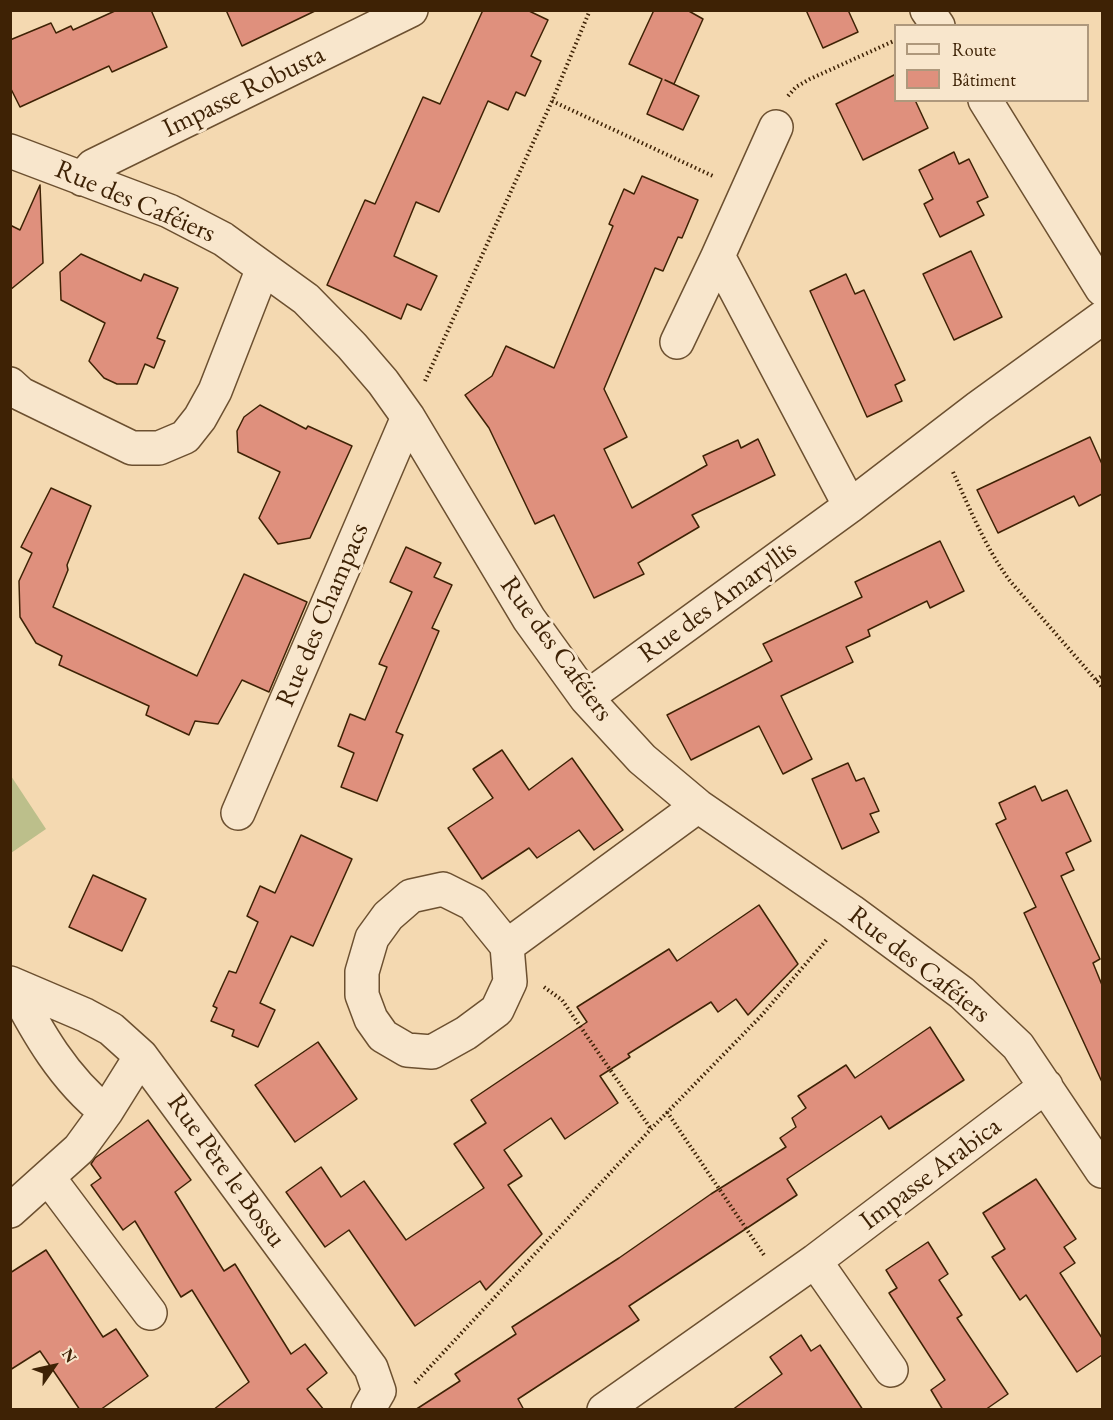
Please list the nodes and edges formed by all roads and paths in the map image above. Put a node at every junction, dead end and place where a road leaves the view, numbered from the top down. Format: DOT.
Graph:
graph roads {
  1 [pos="411,10"];
  2 [pos="590,10"];
  3 [pos="927,10"];
  4 [pos="937,24"];
  5 [pos="894,41"];
  6 [pos="552,101"];
  7 [pos="986,102"];
  8 [pos="776,127"];
  9 [pos="10,151"];
  10 [pos="82,179"];
  11 [pos="746,192"];
  12 [pos="718,256"];
  13 [pos="263,268"];
  14 [pos="1102,289"];
  15 [pos="1102,318"];
  16 [pos="677,342"];
  17 [pos="10,384"];
  18 [pos="408,417"];
  19 [pos="938,438"];
  20 [pos="850,506"];
  21 [pos="1102,676"];
  22 [pos="1096,680"];
  23 [pos="1102,687"];
  24 [pos="586,698"];
  25 [pos="698,806"];
  26 [pos="238,813"];
  27 [pos="851,910"];
  28 [pos="507,946"];
  29 [pos="510,982"];
  30 [pos="12,984"];
  31 [pos="141,1056"];
  32 [pos="1046,1086"];
  33 [pos="106,1112"];
  34 [pos="667,1112"];
  35 [pos="651,1129"];
  36 [pos="1102,1171"];
  37 [pos="48,1177"];
  38 [pos="10,1211"];
  39 [pos="815,1261"];
  40 [pos="783,1283"];
  41 [pos="150,1313"];
  42 [pos="891,1370"];
  43 [pos="373,1400"];
  44 [pos="604,1410"];
  1 -- 10 [label="street, Impasse Robusta"];
  2 -- 6 [label="path"];
  3 -- 4 [label="street"];
  5 -- 8 [label="path"];
  6 -- 11 [label="path"];
  6 -- 18 [label="path"];
  7 -- 14 [label="street"];
  8 -- 11 [label="street"];
  9 -- 10 [label="street, Rue des Caféiers"];
  10 -- 13 [label="street, Rue des Caféiers"];
  11 -- 12 [label="street"];
  12 -- 16 [label="street"];
  12 -- 20 [label="street"];
  13 -- 17 [label="street"];
  13 -- 18 [label="street, Rue des Caféiers"];
  15 -- 19 [label="street, Rue des Amaryllis"];
  18 -- 24 [label="street, Rue des Caféiers"];
  18 -- 26 [label="street, Rue des Champacs"];
  19 -- 20 [label="street, Rue des Amaryllis"];
  19 -- 22 [label="path"];
  20 -- 24 [label="street, Rue des Amaryllis"];
  21 -- 22 [label="path"];
  22 -- 23 [label="path"];
  24 -- 25 [label="street, Rue des Caféiers"];
  25 -- 27 [label="street, Rue des Caféiers"];
  25 -- 28 [label="street"];
  27 -- 32 [label="street, Rue des Caféiers"];
  27 -- 34 [label="path"];
  28 -- 29 [label="street"];
  28 -- 29 [label="street"];
  29 -- 35 [label="path"];
  30 -- 31 [label="street, Rue Père le Bossu"];
  30 -- 33 [label="street, Rue Père le Bossu"];
  31 -- 33 [label="street"];
  31 -- 43 [label="street, Rue Père le Bossu"];
  32 -- 36 [label="street, Rue des Caféiers"];
  32 -- 39 [label="street, Impasse Arabica"];
  33 -- 37 [label="street"];
  34 -- 35 [label="path"];
  34 -- 40 [label="path"];
  35 -- 43 [label="path"];
  37 -- 38 [label="street"];
  37 -- 41 [label="street"];
  39 -- 40 [label="street, Impasse Arabica"];
  39 -- 42 [label="street"];
  40 -- 44 [label="street, Impasse Arabica"];
}
